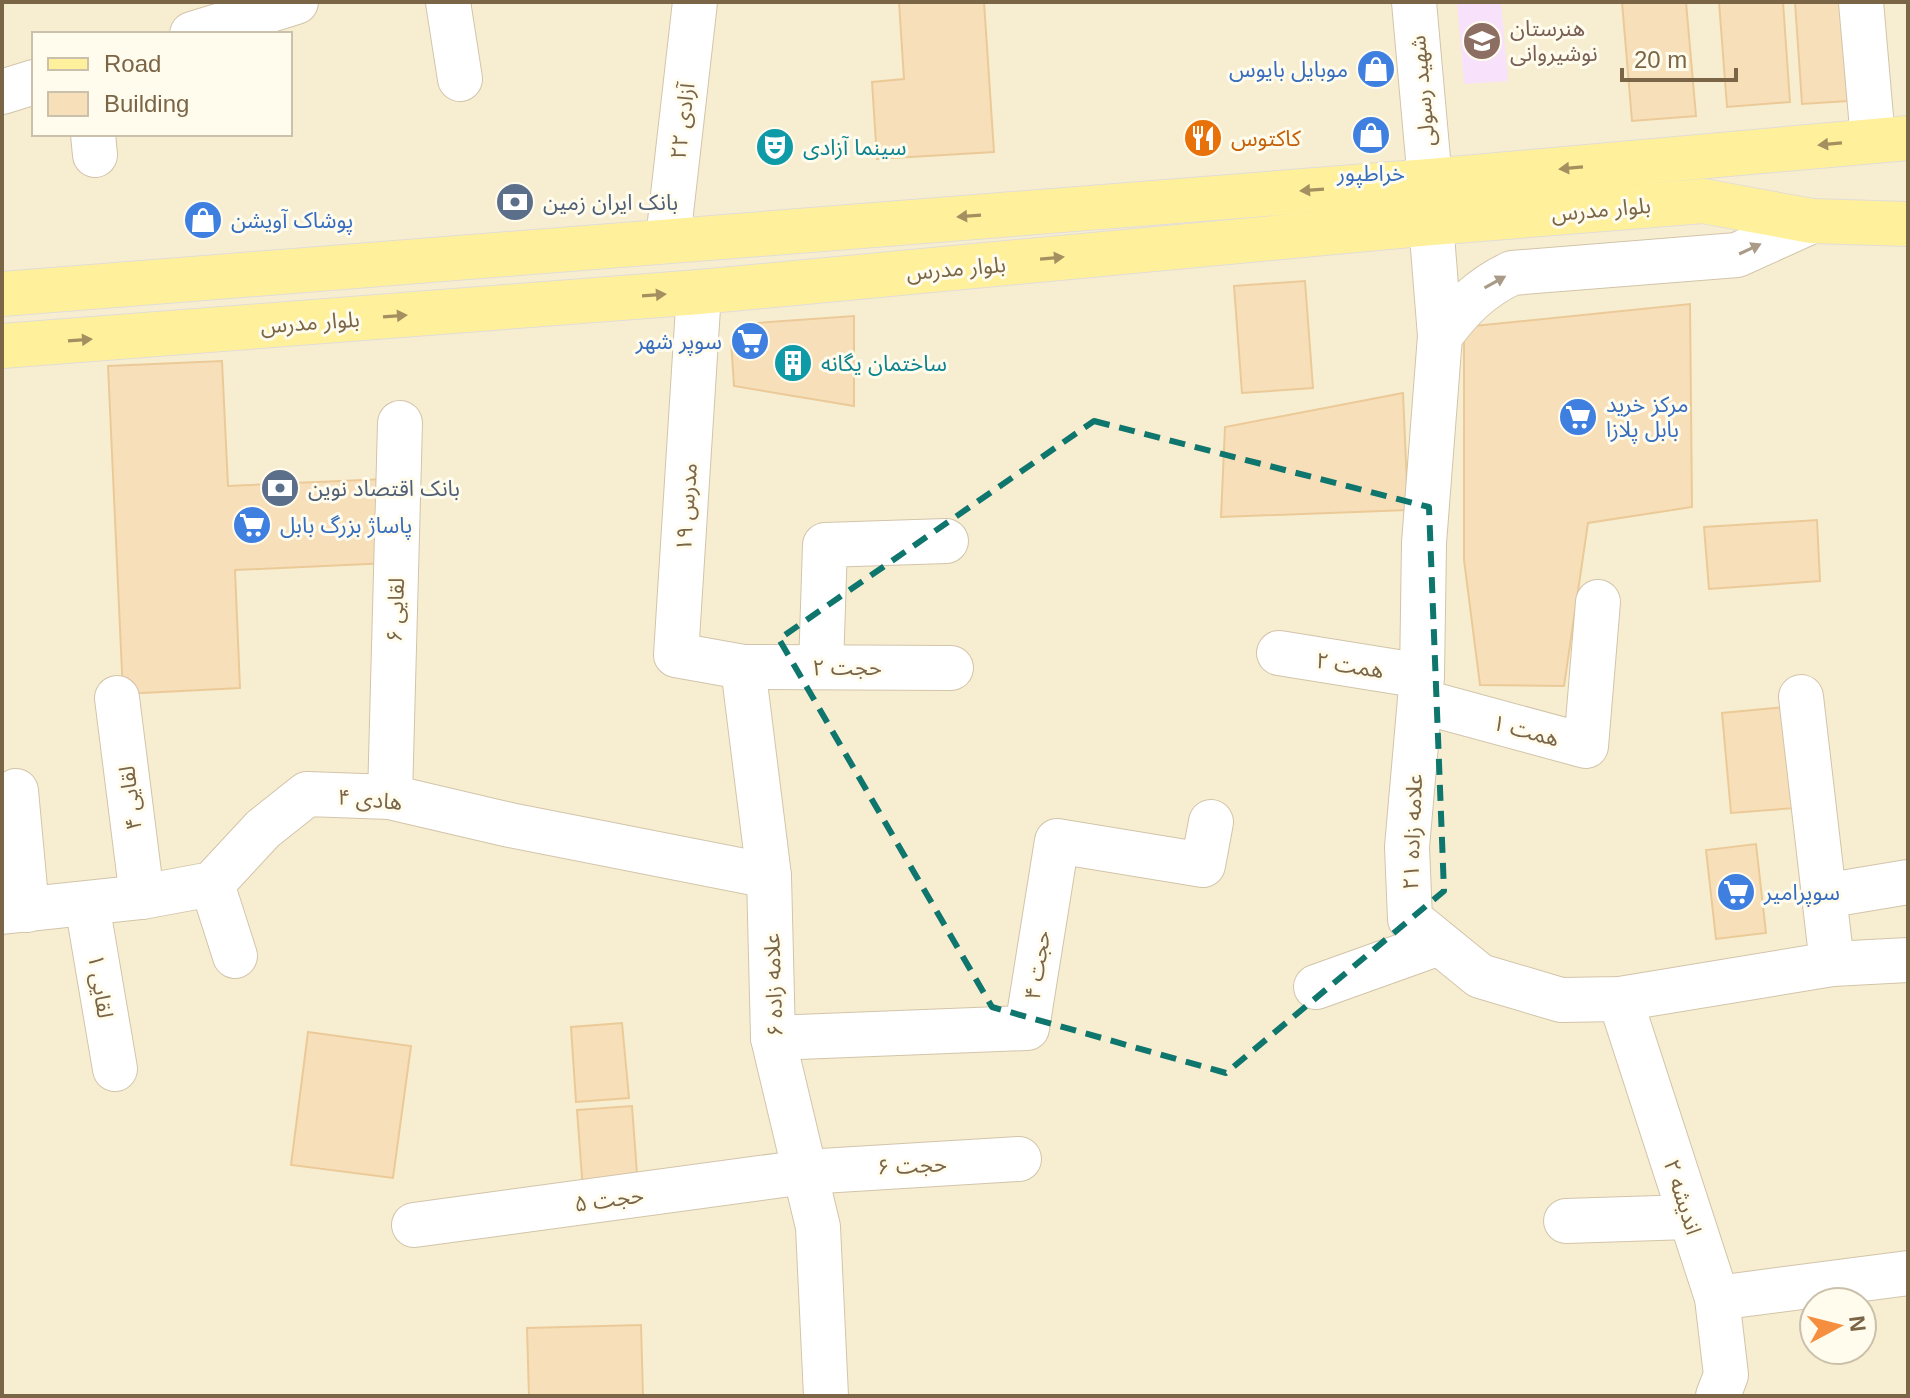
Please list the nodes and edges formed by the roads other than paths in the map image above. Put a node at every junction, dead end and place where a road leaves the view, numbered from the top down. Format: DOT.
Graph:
graph roads {
  1 [pos="448,2"];
  2 [pos="695,2"];
  3 [pos="1414,2"];
  4 [pos="1861,2"];
  5 [pos="460,79"];
  6 [pos="32,83"];
  7 [pos="2,92"];
  8 [pos="1890,139"];
  9 [pos="1431,202"];
  10 [pos="1812,221"];
  11 [pos="1908,224"];
  12 [pos="668,239"];
  13 [pos="699,292"];
  14 [pos="2,294"];
  15 [pos="1440,336"];
  16 [pos="2,346"];
  17 [pos="400,423"];
  18 [pos="946,541"];
  19 [pos="1598,602"];
  20 [pos="1279,653"];
  21 [pos="743,667"];
  22 [pos="821,667"];
  23 [pos="951,668"];
  24 [pos="1421,689"];
  25 [pos="1801,697"];
  26 [pos="117,698"];
  27 [pos="16,791"];
  28 [pos="390,797"];
  29 [pos="1211,822"];
  30 [pos="769,876"];
  31 [pos="1908,882"];
  32 [pos="212,884"];
  33 [pos="1824,896"];
  34 [pos="142,897"];
  35 [pos="87,904"];
  36 [pos="15,911"];
  37 [pos="1439,943"];
  38 [pos="235,956"];
  39 [pos="1908,960"];
  40 [pos="1832,964"];
  41 [pos="1316,987"];
  42 [pos="1620,999"];
  43 [pos="773,1038"];
  44 [pos="115,1069"];
  45 [pos="1019,1159"];
  46 [pos="805,1172"];
  47 [pos="1689,1217"];
  48 [pos="1566,1221"];
  49 [pos="414,1225"];
  50 [pos="1908,1273"];
  51 [pos="1717,1298"];
  52 [pos="826,1396"];
  53 [pos="1718,1396"];
  1 -- 5 [label="street"];
  2 -- 12 [label="street, آزادی ٢٢"];
  3 -- 9 [label="street, شهید رسولی"];
  4 -- 8 [label="street"];
  6 -- 7 [label="street"];
  8 -- 9 [label="main road, بلوار مدرس, one-way"];
  9 -- 10 [label="main road, بلوار مدرس"];
  9 -- 12 [label="main road, بلوار مدرس, one-way"];
  13 -- 9 [label="main road, بلوار مدرس, one-way"];
  9 -- 15 [label="street, علامه زاده ۲۱"];
  10 -- 11 [label="main road, بلوار مدرس"];
  15 -- 10 [label="street, one-way"];
  12 -- 14 [label="main road, بلوار مدرس"];
  16 -- 13 [label="main road, بلوار مدرس, one-way"];
  13 -- 21 [label="street, مدرس ۱۹"];
  15 -- 24 [label="street, علامه زاده ۲۱"];
  17 -- 28 [label="street, لقایی ۶"];
  18 -- 22 [label="street"];
  19 -- 24 [label="street, همت ۱"];
  20 -- 24 [label="street, همت ۲"];
  21 -- 22 [label="street, حجت ۲"];
  21 -- 30 [label="street, علامه زاده ۶"];
  22 -- 23 [label="street, حجت ۲"];
  24 -- 37 [label="street, علامه زاده ۲۱"];
  25 -- 33 [label="street"];
  26 -- 34 [label="street, لقایی ۴"];
  27 -- 36 [label="street"];
  28 -- 30 [label="street, هادی ۴"];
  28 -- 32 [label="street, هادی ۴"];
  29 -- 43 [label="street, حجت ۴"];
  30 -- 43 [label="street, علامه زاده ۶"];
  31 -- 33 [label="street"];
  32 -- 34 [label="street"];
  32 -- 38 [label="street"];
  33 -- 40 [label="street"];
  34 -- 35 [label="street"];
  35 -- 36 [label="street"];
  35 -- 44 [label="street, لقایی ۱"];
  37 -- 41 [label="street"];
  37 -- 42 [label="street, علامه زاده ۲۱"];
  39 -- 40 [label="street, علامه زاده ۲۱"];
  40 -- 42 [label="street, علامه زاده ۲۱"];
  42 -- 47 [label="street, اندیشه ۲"];
  43 -- 46 [label="street, علامه زاده ۶"];
  45 -- 46 [label="street, حجت ۶"];
  46 -- 49 [label="street, حجت ۵"];
  46 -- 52 [label="street, علامه زاده ۶"];
  47 -- 48 [label="street"];
  47 -- 51 [label="street, اندیشه ۲"];
  50 -- 51 [label="street"];
  51 -- 53 [label="street, اندیشه ۲"];
}
